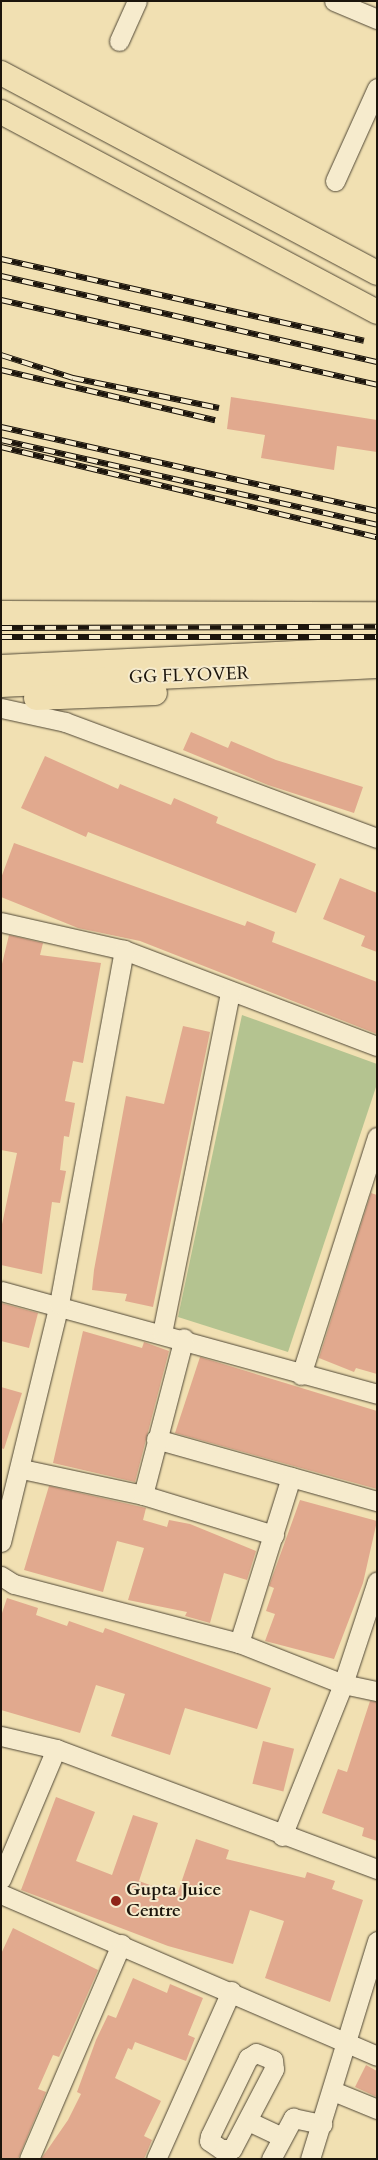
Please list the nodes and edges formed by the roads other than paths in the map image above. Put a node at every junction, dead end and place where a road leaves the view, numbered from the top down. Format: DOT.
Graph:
graph roads {
  1 [pos="137,1"];
  2 [pos="334,1"];
  3 [pos="377,20"];
  4 [pos="120,41"];
  5 [pos="1,73"];
  6 [pos="377,88"];
  7 [pos="1,112"];
  8 [pos="115,134"];
  9 [pos="98,163"];
  10 [pos="336,181"];
  11 [pos="377,273"];
  12 [pos="377,312"];
  13 [pos="1,613"];
  14 [pos="377,614"];
  15 [pos="377,648"];
  16 [pos="377,666"];
  17 [pos="1,668"];
  18 [pos="377,682"];
  19 [pos="1,686"];
  20 [pos="1,698"];
  21 [pos="1,708"];
  22 [pos="377,838"];
  23 [pos="1,922"];
  24 [pos="124,950"];
  25 [pos="230,992"];
  26 [pos="377,1046"];
  27 [pos="377,1137"];
  28 [pos="1,1291"];
  29 [pos="59,1304"];
  30 [pos="162,1333"];
  31 [pos="184,1338"];
  32 [pos="301,1375"];
  33 [pos="377,1394"];
  34 [pos="156,1439"];
  35 [pos="22,1470"];
  36 [pos="291,1477"];
  37 [pos="144,1495"];
  38 [pos="377,1501"];
  39 [pos="274,1535"];
  40 [pos="1,1542"];
  41 [pos="1,1576"];
  42 [pos="377,1581"];
  43 [pos="239,1643"];
  44 [pos="343,1684"];
  45 [pos="377,1691"];
  46 [pos="1,1736"];
  47 [pos="56,1749"];
  48 [pos="282,1836"];
  49 [pos="377,1869"];
  50 [pos="1,1879"];
  51 [pos="1,1894"];
  52 [pos="377,1941"];
  53 [pos="121,1944"];
  54 [pos="231,1991"];
  55 [pos="349,2043"];
  56 [pos="377,2056"];
  57 [pos="333,2091"];
  58 [pos="377,2109"];
  59 [pos="248,2121"];
  60 [pos="322,2124"];
  61 [pos="280,2136"];
  62 [pos="29,2159"];
  63 [pos="156,2159"];
  64 [pos="270,2159"];
  65 [pos="310,2159"];
  1 -- 4 [label="street"];
  2 -- 3 [label="street"];
  5 -- 8 [label="main road"];
  6 -- 10 [label="street"];
  7 -- 9 [label="main road"];
  8 -- 9 [label="main road"];
  8 -- 11 [label="main road"];
  9 -- 12 [label="main road"];
  13 -- 14 [label="main road"];
  15 -- 17 [label="main road, GG FLYOVER"];
  16 -- 19 [label="main road, GG FLYOVER"];
  18 -- 20 [label="main road"];
  21 -- 22 [label="street"];
  23 -- 24 [label="street"];
  24 -- 25 [label="street"];
  24 -- 29 [label="street"];
  25 -- 26 [label="street"];
  25 -- 30 [label="street"];
  27 -- 32 [label="street"];
  28 -- 29 [label="street"];
  29 -- 30 [label="street"];
  29 -- 35 [label="street"];
  30 -- 31 [label="street"];
  31 -- 32 [label="street"];
  31 -- 34 [label="street"];
  32 -- 33 [label="street"];
  34 -- 36 [label="street"];
  34 -- 37 [label="street"];
  35 -- 37 [label="street"];
  35 -- 40 [label="street"];
  36 -- 38 [label="street"];
  36 -- 39 [label="street"];
  37 -- 39 [label="street"];
  39 -- 43 [label="street"];
  41 -- 43 [label="street"];
  42 -- 44 [label="street"];
  43 -- 44 [label="street"];
  44 -- 45 [label="street"];
  44 -- 48 [label="street"];
  46 -- 47 [label="street"];
  47 -- 48 [label="street"];
  47 -- 50 [label="street"];
  48 -- 49 [label="street"];
  51 -- 53 [label="street"];
  52 -- 55 [label="street"];
  53 -- 54 [label="street"];
  53 -- 62 [label="street"];
  54 -- 55 [label="street"];
  54 -- 63 [label="street"];
  55 -- 56 [label="street"];
  55 -- 57 [label="street"];
  57 -- 58 [label="street"];
  57 -- 60 [label="street"];
  59 -- 59 [label="street"];
  59 -- 61 [label="street"];
  60 -- 61 [label="street"];
  60 -- 65 [label="street"];
  61 -- 64 [label="street"];
}
